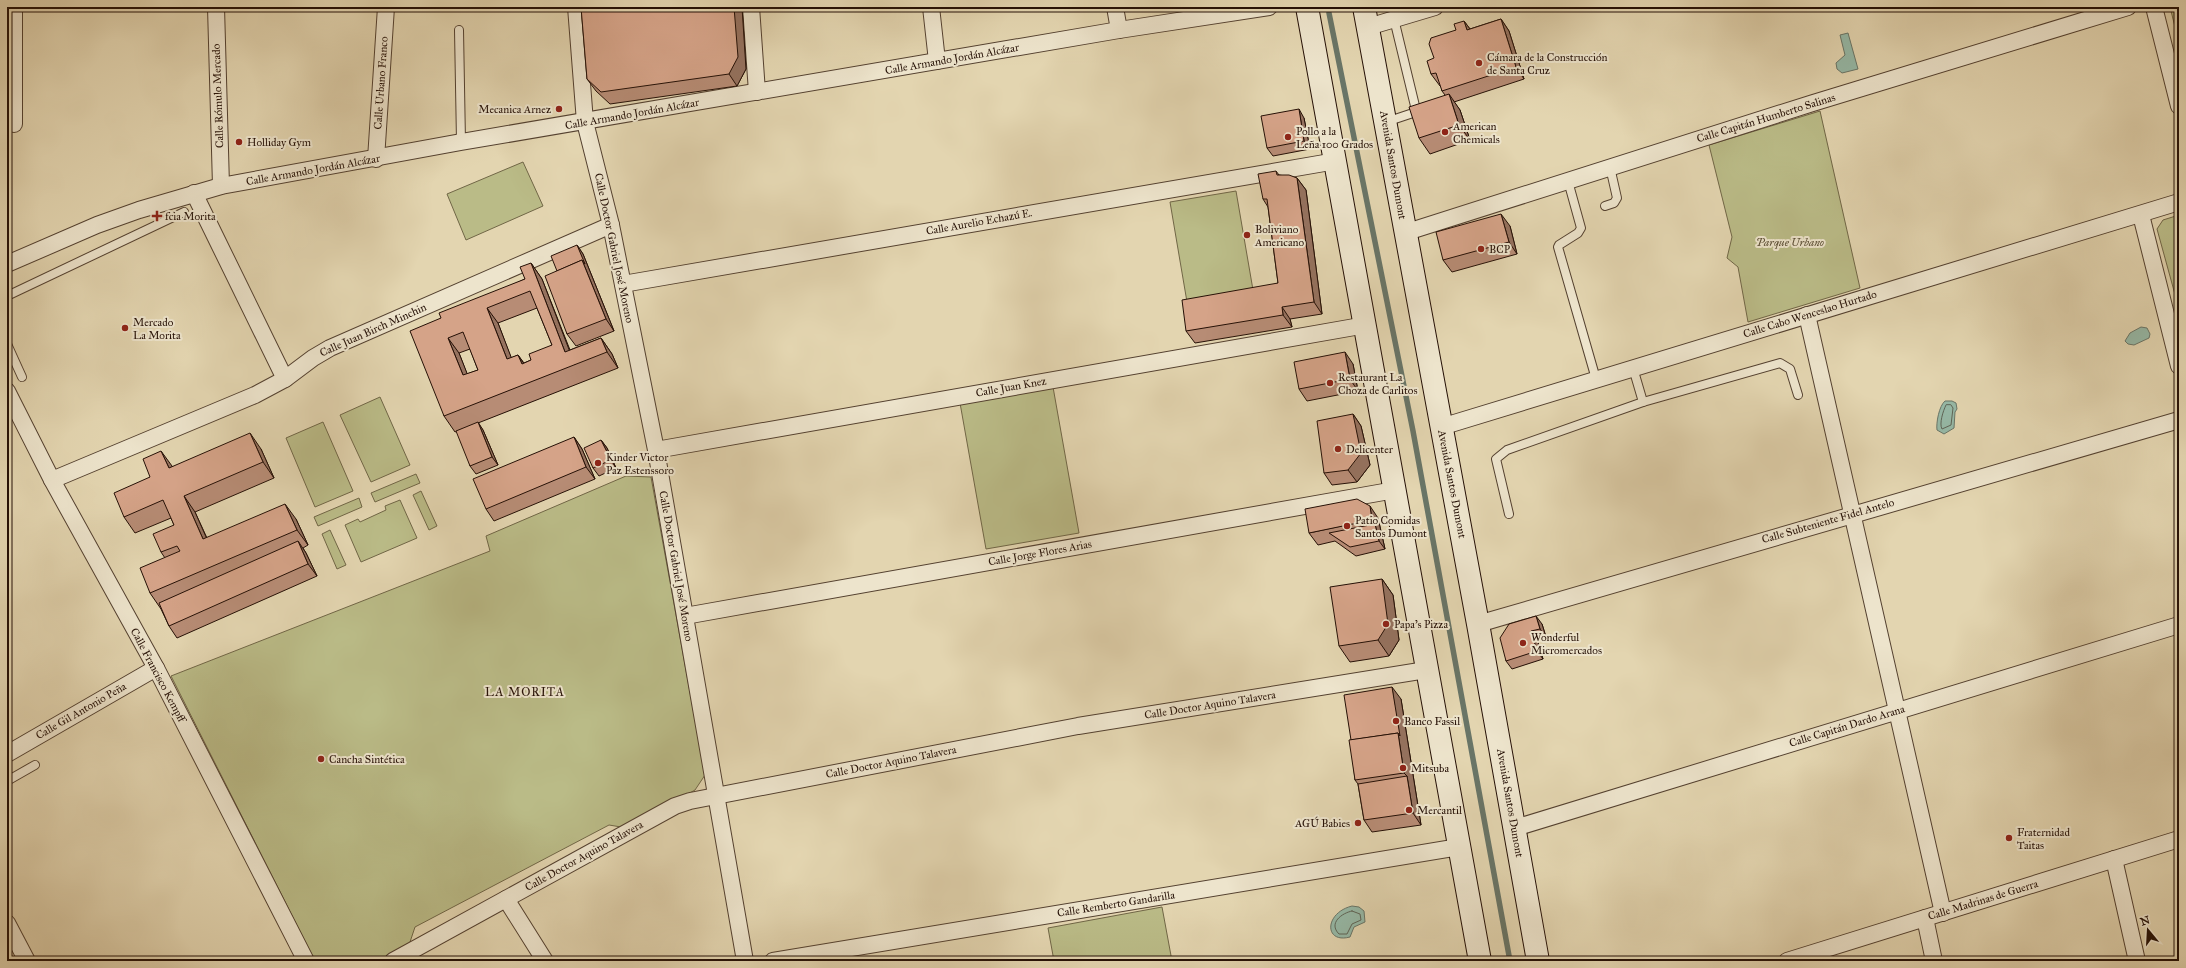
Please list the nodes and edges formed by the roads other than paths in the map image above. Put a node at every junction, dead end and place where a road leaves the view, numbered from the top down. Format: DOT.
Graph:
graph roads {
  1 [pos="14,7"];
  2 [pos="216,7"];
  3 [pos="386,7"];
  4 [pos="576,7"];
  5 [pos="751,7"];
  6 [pos="931,7"];
  7 [pos="1116,7"];
  8 [pos="1269,7"];
  9 [pos="1307,7"];
  10 [pos="1435,7"];
  11 [pos="2128,7"];
  12 [pos="2154,7"];
  13 [pos="1366,17"];
  14 [pos="1394,19"];
  15 [pos="459,30"];
  16 [pos="1119,30"];
  17 [pos="937,61"];
  18 [pos="757,92"];
  19 [pos="2179,106"];
  20 [pos="585,122"];
  21 [pos="1385,122"];
  22 [pos="14,124"];
  23 [pos="461,142"];
  24 [pos="376,159"];
  25 [pos="1336,161"];
  26 [pos="1610,167"];
  27 [pos="1568,181"];
  28 [pos="221,186"];
  29 [pos="194,193"];
  30 [pos="2179,202"];
  31 [pos="1604,206"];
  32 [pos="184,212"];
  33 [pos="2141,214"];
  34 [pos="611,226"];
  35 [pos="1404,233"];
  36 [pos="7,264"];
  37 [pos="623,284"];
  38 [pos="7,296"];
  39 [pos="1807,315"];
  40 [pos="1366,325"];
  41 [pos="7,344"];
  42 [pos="2179,366"];
  43 [pos="1633,368"];
  44 [pos="22,377"];
  45 [pos="285,379"];
  46 [pos="1596,379"];
  47 [pos="7,391"];
  48 [pos="1798,395"];
  49 [pos="1643,402"];
  50 [pos="2179,420"];
  51 [pos="1441,427"];
  52 [pos="656,450"];
  53 [pos="52,480"];
  54 [pos="1395,490"];
  55 [pos="1509,514"];
  56 [pos="1852,514"];
  57 [pos="685,616"];
  58 [pos="1478,624"];
  59 [pos="2179,625"];
  60 [pos="156,668"];
  61 [pos="1426,670"];
  62 [pos="1897,711"];
  63 [pos="7,754"];
  64 [pos="35,765"];
  65 [pos="7,781"];
  66 [pos="716,795"];
  67 [pos="1515,828"];
  68 [pos="2179,839"];
  69 [pos="1459,847"];
  70 [pos="2114,859"];
  71 [pos="506,899"];
  72 [pos="1943,913"];
  73 [pos="1925,918"];
  74 [pos="7,923"];
  75 [pos="27,961"];
  76 [pos="306,961"];
  77 [pos="393,961"];
  78 [pos="545,961"];
  79 [pos="745,961"];
  80 [pos="773,961"];
  81 [pos="1480,961"];
  82 [pos="1538,961"];
  83 [pos="1787,961"];
  84 [pos="1934,961"];
  85 [pos="2137,961"];
  1 -- 22 [label="street"];
  2 -- 28 [label="street, Calle Rómulo Mercado"];
  3 -- 24 [label="street, Calle Urbano Franco"];
  4 -- 20 [label="street, Calle Doctor Gabriel José Moreno"];
  5 -- 18 [label="street"];
  6 -- 17 [label="street"];
  7 -- 16 [label="street"];
  8 -- 16 [label="street, Calle Armando Jordán Alcázar"];
  9 -- 25 [label="main road"];
  10 -- 14 [label="street"];
  11 -- 26 [label="street, Calle Capitán Humberto Salinas"];
  12 -- 19 [label="street"];
  13 -- 14 [label="street"];
  13 -- 21 [label="main road, Avenida Santos Dumont"];
  14 -- 21 [label="lane"];
  15 -- 23 [label="lane"];
  16 -- 17 [label="street, Calle Armando Jordán Alcázar"];
  17 -- 18 [label="street, Calle Armando Jordán Alcázar"];
  18 -- 20 [label="street, Calle Armando Jordán Alcázar"];
  20 -- 23 [label="street, Calle Armando Jordán Alcázar"];
  20 -- 34 [label="street, Calle Doctor Gabriel José Moreno"];
  21 -- 35 [label="main road, Avenida Santos Dumont"];
  23 -- 24 [label="street, Calle Armando Jordán Alcázar"];
  24 -- 28 [label="street, Calle Armando Jordán Alcázar"];
  25 -- 37 [label="street, Calle Aurelio Echazú E."];
  25 -- 40 [label="main road"];
  26 -- 27 [label="street, Calle Capitán Humberto Salinas"];
  26 -- 31 [label="lane"];
  27 -- 35 [label="street, Calle Capitán Humberto Salinas"];
  27 -- 46 [label="lane"];
  28 -- 29 [label="street, Calle Armando Jordán Alcázar"];
  29 -- 36 [label="street, Calle Armando Jordán Alcázar"];
  29 -- 45 [label="street"];
  30 -- 33 [label="street, Calle Cabo Wenceslao Hurtado"];
  32 -- 38 [label="lane"];
  33 -- 39 [label="street, Calle Cabo Wenceslao Hurtado"];
  33 -- 42 [label="street"];
  34 -- 37 [label="street, Calle Doctor Gabriel José Moreno"];
  34 -- 45 [label="street, Calle Juan Birch Minchin"];
  35 -- 51 [label="main road, Avenida Santos Dumont"];
  37 -- 52 [label="street, Calle Doctor Gabriel José Moreno"];
  39 -- 43 [label="street, Calle Cabo Wenceslao Hurtado"];
  39 -- 56 [label="street"];
  40 -- 52 [label="street, Calle Juan Knez"];
  40 -- 54 [label="main road"];
  41 -- 44 [label="lane"];
  43 -- 46 [label="street, Calle Cabo Wenceslao Hurtado"];
  43 -- 49 [label="lane"];
  45 -- 53 [label="street, Calle Juan Birch Minchin"];
  46 -- 51 [label="street, Calle Cabo Wenceslao Hurtado"];
  47 -- 53 [label="street, Calle Francisco Kempff"];
  48 -- 49 [label="lane"];
  49 -- 55 [label="lane"];
  50 -- 56 [label="street, Calle Subteniente Fidel Antelo"];
  51 -- 58 [label="main road, Avenida Santos Dumont"];
  52 -- 57 [label="street, Calle Doctor Gabriel José Moreno"];
  53 -- 60 [label="street, Calle Francisco Kempff"];
  54 -- 57 [label="street, Calle Jorge Flores Arias"];
  54 -- 61 [label="main road"];
  56 -- 58 [label="street, Calle Subteniente Fidel Antelo"];
  56 -- 62 [label="street"];
  57 -- 66 [label="street, Calle Doctor Gabriel José Moreno"];
  58 -- 67 [label="main road, Avenida Santos Dumont"];
  59 -- 62 [label="street, Calle Capitán Dardo Arana"];
  60 -- 63 [label="street, Calle Gil Antonio Peña"];
  60 -- 76 [label="street, Calle Francisco Kempff"];
  61 -- 66 [label="street, Calle Doctor Aquino Talavera"];
  61 -- 69 [label="main road"];
  62 -- 67 [label="street, Calle Capitán Dardo Arana"];
  62 -- 72 [label="street"];
  64 -- 65 [label="lane"];
  66 -- 71 [label="street, Calle Doctor Aquino Talavera"];
  66 -- 79 [label="street, Calle Doctor Gabriel José Moreno"];
  67 -- 82 [label="main road, Avenida Santos Dumont"];
  68 -- 70 [label="street, Calle Madrinas de Guerra"];
  69 -- 80 [label="street, Calle Remberto Gandarilla"];
  69 -- 81 [label="main road"];
  70 -- 72 [label="street, Calle Madrinas de Guerra"];
  70 -- 85 [label="street"];
  71 -- 77 [label="street, Calle Doctor Aquino Talavera"];
  71 -- 78 [label="street"];
  72 -- 73 [label="street, Calle Madrinas de Guerra"];
  73 -- 83 [label="street, Calle Madrinas de Guerra"];
  73 -- 84 [label="street"];
  74 -- 75 [label="street"];
}
